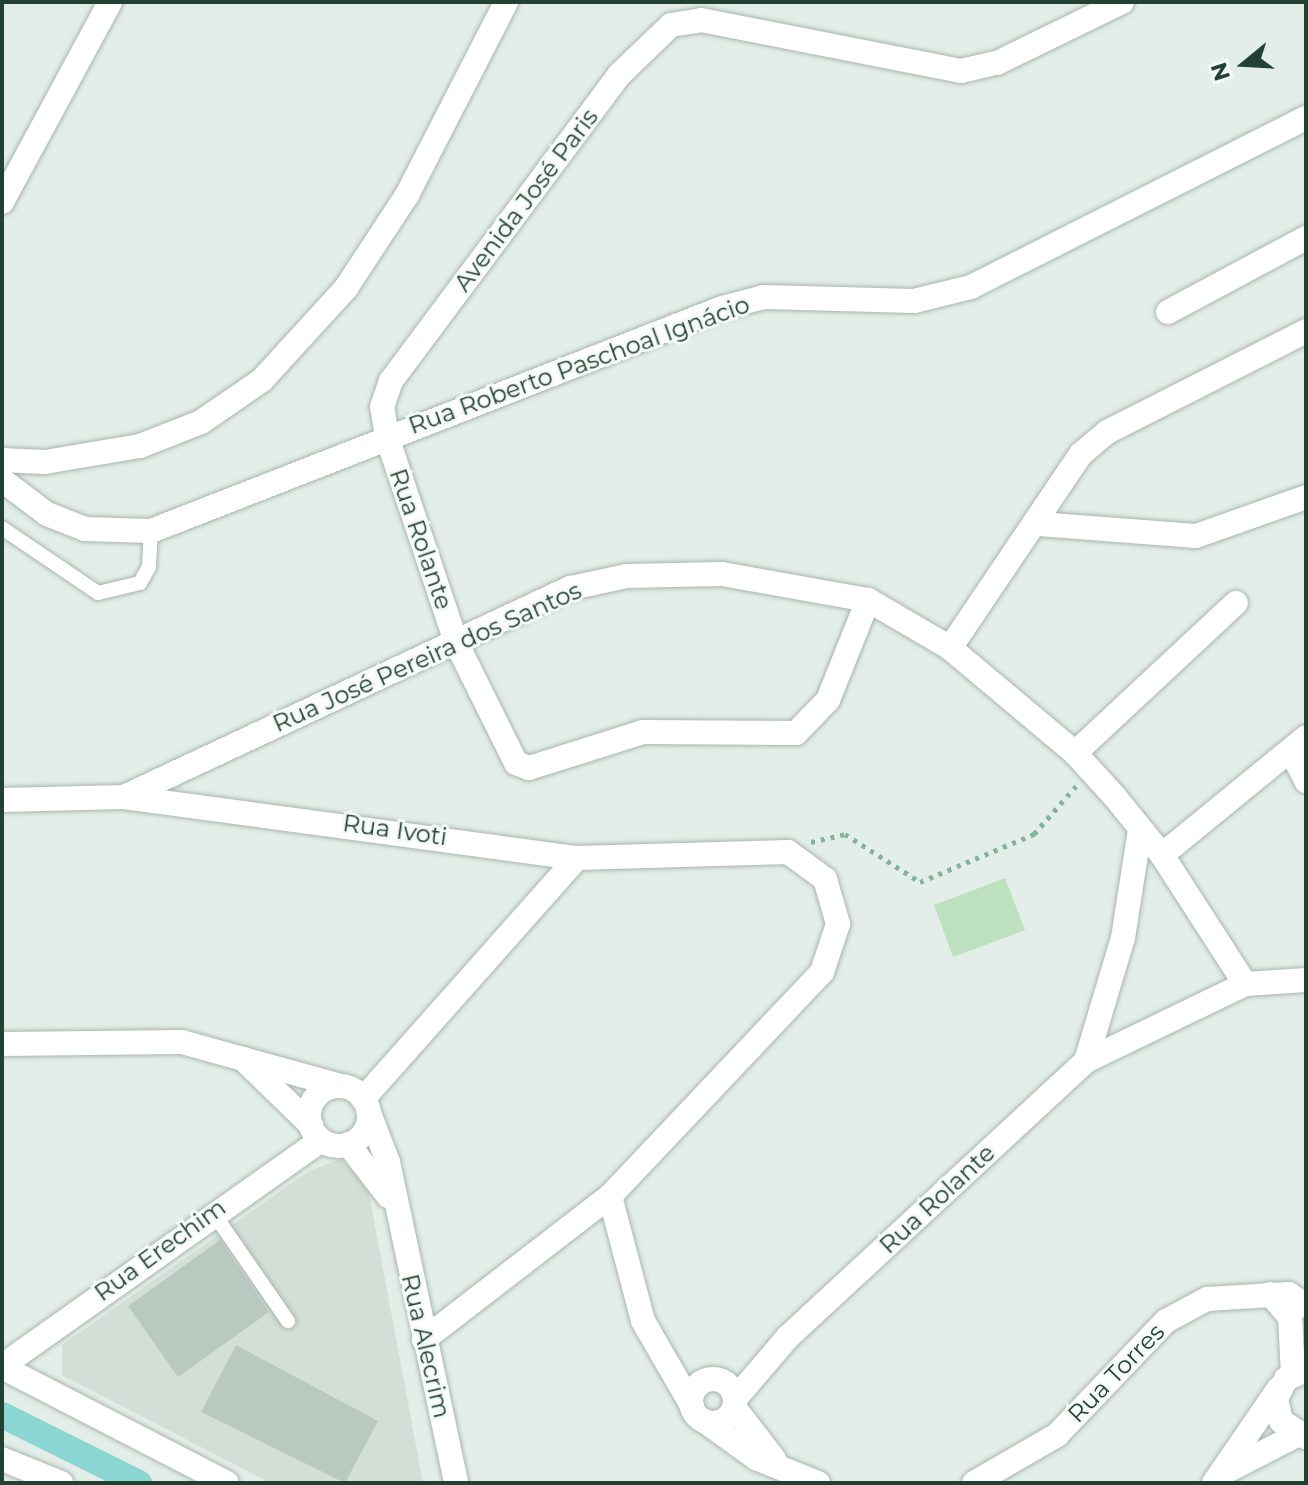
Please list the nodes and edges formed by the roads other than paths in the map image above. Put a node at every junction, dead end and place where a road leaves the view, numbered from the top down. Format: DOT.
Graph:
graph roads {
  1 [pos="506,2"];
  2 [pos="1122,2"];
  3 [pos="100,6"];
  4 [pos="1306,118"];
  5 [pos="2,202"];
  6 [pos="1306,238"];
  7 [pos="1168,312"];
  8 [pos="1306,331"];
  9 [pos="387,437"];
  10 [pos="2,460"];
  11 [pos="2,480"];
  12 [pos="1306,497"];
  13 [pos="1039,524"];
  14 [pos="2,528"];
  15 [pos="151,531"];
  16 [pos="868,600"];
  17 [pos="1236,603"];
  18 [pos="456,642"];
  19 [pos="950,648"];
  20 [pos="1298,744"];
  21 [pos="1082,761"];
  22 [pos="1306,781"];
  23 [pos="124,797"];
  24 [pos="2,800"];
  25 [pos="1140,829"];
  26 [pos="1162,855"];
  27 [pos="577,858"];
  28 [pos="1301,974"];
  29 [pos="1245,984"];
  30 [pos="2,1044"];
  31 [pos="238,1054"];
  32 [pos="1086,1061"];
  33 [pos="341,1086"];
  34 [pos="366,1104"];
  35 [pos="316,1133"];
  36 [pos="348,1144"];
  37 [pos="610,1196"];
  38 [pos="395,1208"];
  39 [pos="212,1211"];
  40 [pos="1270,1294"];
  41 [pos="1306,1306"];
  42 [pos="288,1321"];
  43 [pos="788,1337"];
  44 [pos="424,1339"];
  45 [pos="658,1345"];
  46 [pos="2,1367"];
  47 [pos="1293,1377"];
  48 [pos="714,1379"];
  49 [pos="734,1403"];
  50 [pos="699,1414"];
  51 [pos="1302,1436"];
  52 [pos="2,1459"];
  53 [pos="778,1464"];
  54 [pos="1216,1480"];
  55 [pos="61,1483"];
  56 [pos="227,1483"];
  57 [pos="456,1483"];
  58 [pos="818,1483"];
  59 [pos="974,1483"];
  1 -- 10 [label="street"];
  2 -- 9 [label="street, Avenida José Paris"];
  3 -- 5 [label="street"];
  4 -- 9 [label="street, Rua Roberto Paschoal Ignácio"];
  6 -- 7 [label="street"];
  8 -- 13 [label="street"];
  9 -- 15 [label="street"];
  9 -- 18 [label="street, Rua Rolante"];
  11 -- 15 [label="street"];
  12 -- 13 [label="street"];
  13 -- 19 [label="street"];
  14 -- 15 [label="lane"];
  16 -- 18 [label="street, Rua José Pereira dos Santos"];
  16 -- 18 [label="street, Rua Rolante"];
  16 -- 19 [label="street, Rua José Pereira dos Santos"];
  17 -- 21 [label="street"];
  18 -- 23 [label="street, Rua José Pereira dos Santos"];
  19 -- 21 [label="street, Rua José Pereira dos Santos"];
  20 -- 22 [label="street"];
  20 -- 26 [label="street"];
  21 -- 25 [label="street, Rua José Pereira dos Santos"];
  23 -- 24 [label="street, Rua Ivoti"];
  23 -- 27 [label="street, Rua Ivoti"];
  25 -- 26 [label="street, Rua José Pereira dos Santos"];
  25 -- 32 [label="street"];
  26 -- 29 [label="street, Rua José Pereira dos Santos"];
  27 -- 34 [label="street"];
  27 -- 37 [label="street, Rua Ivoti"];
  28 -- 29 [label="street"];
  29 -- 32 [label="street"];
  30 -- 31 [label="street"];
  31 -- 33 [label="street"];
  31 -- 35 [label="street"];
  32 -- 43 [label="street, Rua Rolante"];
  33 -- 34 [label="street"];
  33 -- 35 [label="street"];
  34 -- 36 [label="street"];
  34 -- 38 [label="street, Rua Alecrim"];
  35 -- 36 [label="street"];
  35 -- 39 [label="street, Rua Erechim"];
  36 -- 38 [label="street, Rua Alecrim"];
  37 -- 44 [label="street"];
  37 -- 45 [label="street"];
  38 -- 44 [label="street, Rua Alecrim"];
  39 -- 42 [label="lane"];
  39 -- 46 [label="street, Rua Erechim"];
  40 -- 41 [label="street, Rua Torres"];
  40 -- 47 [label="street"];
  40 -- 59 [label="street, Rua Torres"];
  43 -- 48 [label="street, Rua Rolante"];
  43 -- 49 [label="street, Rua Rolante"];
  44 -- 57 [label="street, Rua Alecrim"];
  45 -- 48 [label="street"];
  45 -- 50 [label="street"];
  46 -- 56 [label="street"];
  47 -- 51 [label="street"];
  47 -- 54 [label="street"];
  48 -- 49 [label="street"];
  48 -- 50 [label="street"];
  49 -- 50 [label="street"];
  49 -- 53 [label="street"];
  50 -- 53 [label="street"];
  51 -- 54 [label="street"];
  52 -- 55 [label="street"];
  53 -- 58 [label="street"];
}
